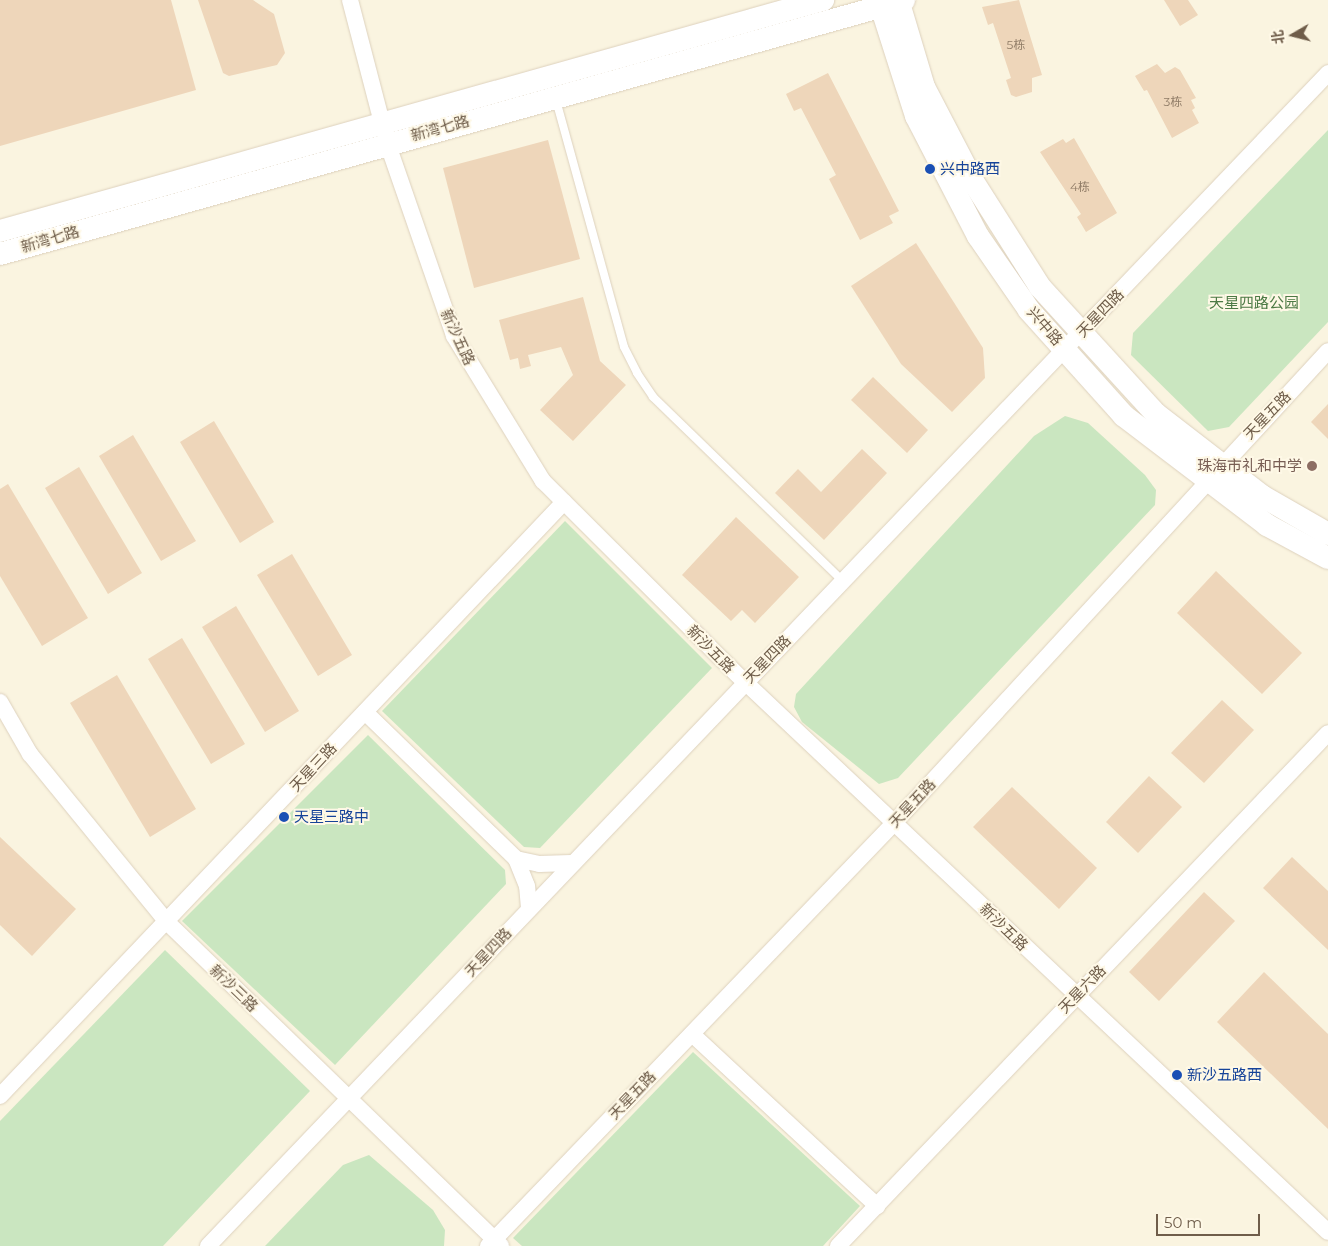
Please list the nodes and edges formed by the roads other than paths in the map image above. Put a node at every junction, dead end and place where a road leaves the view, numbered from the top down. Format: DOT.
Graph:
graph roads {
  1 [pos="350,0"];
  2 [pos="822,0"];
  3 [pos="892,2"];
  4 [pos="1328,73"];
  5 [pos="554,96"];
  6 [pos="385,132"];
  7 [pos="0,231"];
  8 [pos="0,254"];
  9 [pos="1081,332"];
  10 [pos="1065,350"];
  11 [pos="1328,351"];
  12 [pos="1213,472"];
  13 [pos="564,502"];
  14 [pos="1328,534"];
  15 [pos="1328,558"];
  16 [pos="842,580"];
  17 [pos="744,682"];
  18 [pos="0,702"];
  19 [pos="365,712"];
  20 [pos="1328,733"];
  21 [pos="894,823"];
  22 [pos="516,859"];
  23 [pos="571,863"];
  24 [pos="529,908"];
  25 [pos="167,922"];
  26 [pos="1076,995"];
  27 [pos="692,1034"];
  28 [pos="0,1096"];
  29 [pos="348,1099"];
  30 [pos="876,1206"];
  31 [pos="1328,1232"];
  32 [pos="494,1244"];
  33 [pos="208,1246"];
  34 [pos="838,1246"];
  1 -- 6 [label="street, 新沙五路"];
  2 -- 6 [label="street, 新湾七路"];
  3 -- 5 [label="street, 新湾七路"];
  3 -- 9 [label="street, 兴中路"];
  3 -- 10 [label="street, 兴中路"];
  4 -- 9 [label="street, 天星四路"];
  5 -- 6 [label="street, 新湾七路"];
  5 -- 16 [label="lane"];
  6 -- 7 [label="street, 新湾七路"];
  6 -- 8 [label="street, 新湾七路"];
  6 -- 13 [label="street, 新沙五路"];
  9 -- 10 [label="street, 天星四路"];
  9 -- 12 [label="street, 兴中路"];
  10 -- 12 [label="street, 兴中路"];
  10 -- 16 [label="street, 天星四路"];
  11 -- 12 [label="street, 天星五路"];
  12 -- 14 [label="street, 兴中路"];
  12 -- 15 [label="street, 兴中路"];
  12 -- 21 [label="street, 天星五路"];
  13 -- 17 [label="street, 新沙五路"];
  13 -- 19 [label="street, 天星三路"];
  16 -- 17 [label="street, 天星四路"];
  17 -- 21 [label="street, 新沙五路"];
  17 -- 23 [label="street, 天星四路"];
  18 -- 25 [label="street, 新沙三路"];
  19 -- 22 [label="street"];
  19 -- 25 [label="street, 天星三路"];
  20 -- 26 [label="street, 天星六路"];
  21 -- 26 [label="street, 新沙五路"];
  21 -- 27 [label="street, 天星五路"];
  22 -- 23 [label="street"];
  22 -- 24 [label="street"];
  23 -- 24 [label="street, 天星四路"];
  24 -- 29 [label="street, 天星四路"];
  25 -- 28 [label="street, 天星三路"];
  25 -- 29 [label="street, 新沙三路"];
  26 -- 30 [label="street, 天星六路"];
  26 -- 31 [label="street, 新沙五路"];
  27 -- 30 [label="street"];
  27 -- 32 [label="street, 天星五路"];
  29 -- 32 [label="street, 新沙三路"];
  29 -- 33 [label="street, 天星四路"];
  30 -- 34 [label="street, 天星六路"];
}
